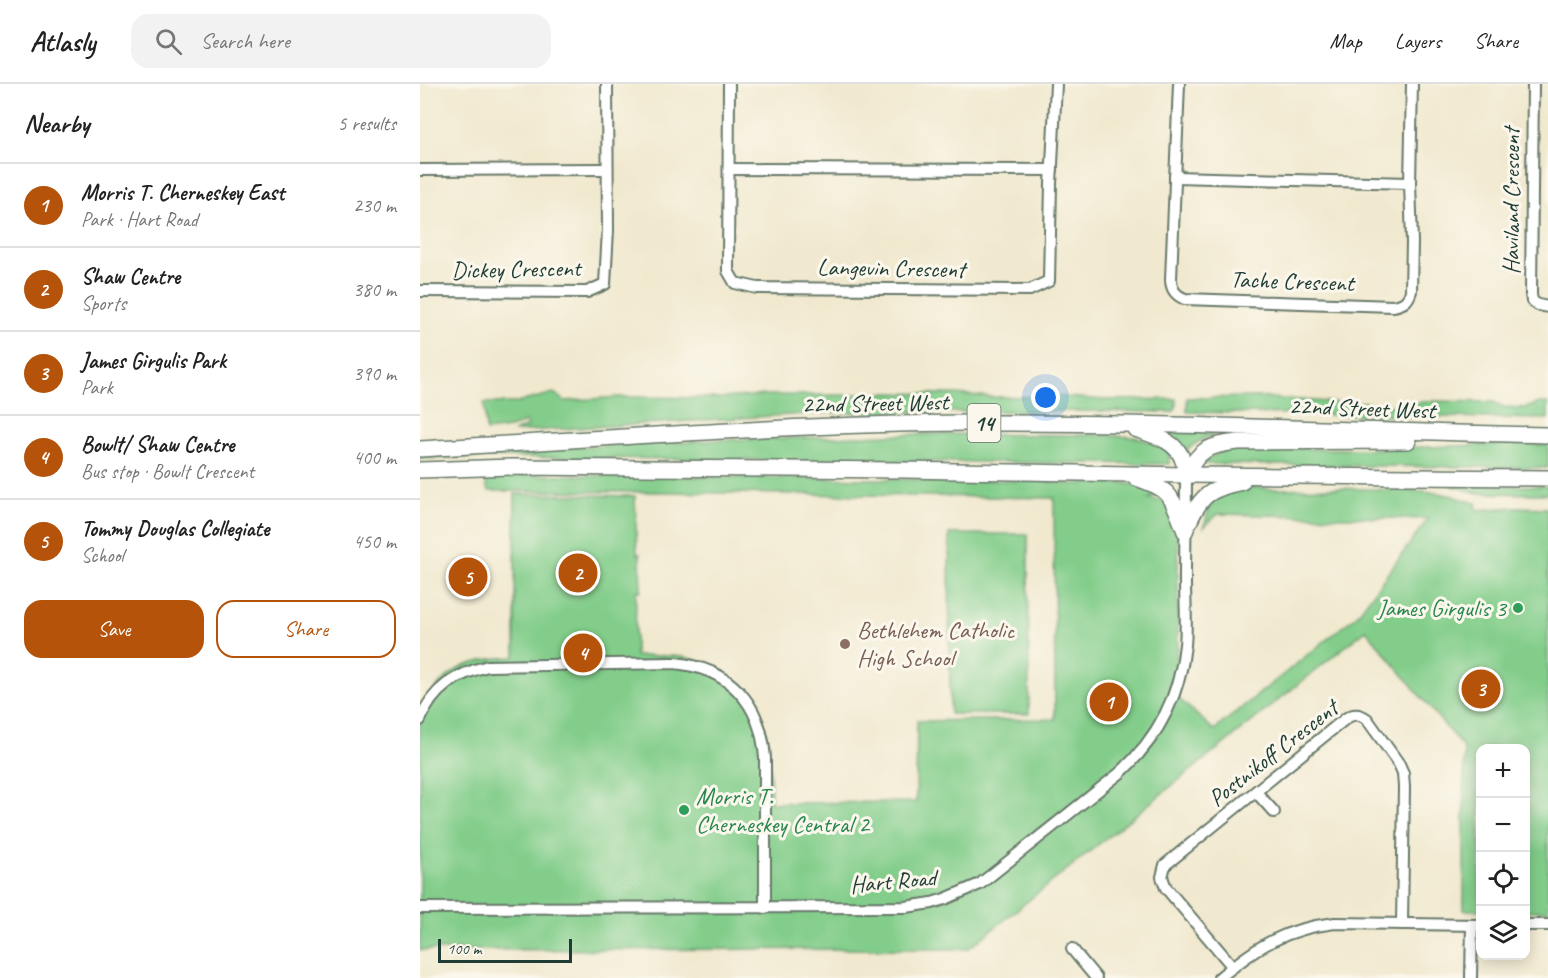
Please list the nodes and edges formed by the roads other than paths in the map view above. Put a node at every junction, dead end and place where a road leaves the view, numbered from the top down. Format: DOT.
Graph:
graph roads {
  1 [pos="607,84"];
  2 [pos="729,84"];
  3 [pos="1056,84"];
  4 [pos="1179,84"];
  5 [pos="1412,84"];
  6 [pos="1533,84"];
  7 [pos="607,169"];
  8 [pos="729,169"];
  9 [pos="420,170"];
  10 [pos="1052,170"];
  11 [pos="1175,177"];
  12 [pos="1410,183"];
  13 [pos="420,291"];
  14 [pos="1548,307"];
  15 [pos="1122,425"];
  16 [pos="1479,434"];
  17 [pos="1548,435"];
  18 [pos="420,449"];
  19 [pos="420,470"];
  20 [pos="1125,474"];
  21 [pos="1186,476"];
  22 [pos="1259,476"];
  23 [pos="1548,478"];
  24 [pos="1185,531"];
  25 [pos="420,720"];
  26 [pos="1256,792"];
  27 [pos="1274,812"];
  28 [pos="420,908"];
  29 [pos="765,908"];
  30 [pos="1402,924"];
  31 [pos="1476,925"];
  32 [pos="1530,925"];
  33 [pos="1548,925"];
  34 [pos="1072,950"];
  35 [pos="1233,967"];
  36 [pos="1096,978"];
  37 [pos="1219,978"];
  38 [pos="1471,978"];
  1 -- 7 [label="street, Dickey Crescent"];
  2 -- 8 [label="street, Langevin Crescent"];
  3 -- 10 [label="street, Langevin Crescent"];
  4 -- 11 [label="street, Tache Crescent"];
  5 -- 12 [label="street, Tache Crescent"];
  6 -- 14 [label="street, Haviland Crescent"];
  7 -- 9 [label="street"];
  7 -- 13 [label="street, Dickey Crescent"];
  8 -- 10 [label="street"];
  8 -- 10 [label="street, Langevin Crescent"];
  11 -- 12 [label="street"];
  11 -- 12 [label="street, Tache Crescent"];
  15 -- 16 [label="highway, 22nd Street West / 14"];
  15 -- 18 [label="highway, 22nd Street West / 14"];
  15 -- 21 [label="highway"];
  16 -- 17 [label="highway, 22nd Street West / 14"];
  16 -- 21 [label="highway"];
  19 -- 20 [label="highway, 14"];
  20 -- 21 [label="highway, 14"];
  20 -- 24 [label="highway"];
  21 -- 22 [label="highway, 14"];
  21 -- 24 [label="street, Hart Road"];
  22 -- 23 [label="highway, 14"];
  22 -- 24 [label="highway"];
  24 -- 29 [label="street, Hart Road"];
  25 -- 29 [label="street"];
  26 -- 27 [label="street"];
  26 -- 30 [label="street, Postnikoff Crescent"];
  26 -- 35 [label="street, Postnikoff Crescent"];
  28 -- 29 [label="street, Hart Road"];
  30 -- 31 [label="street"];
  30 -- 35 [label="street"];
  31 -- 38 [label="street"];
  32 -- 33 [label="street"];
  34 -- 36 [label="street"];
  35 -- 37 [label="street"];
}
